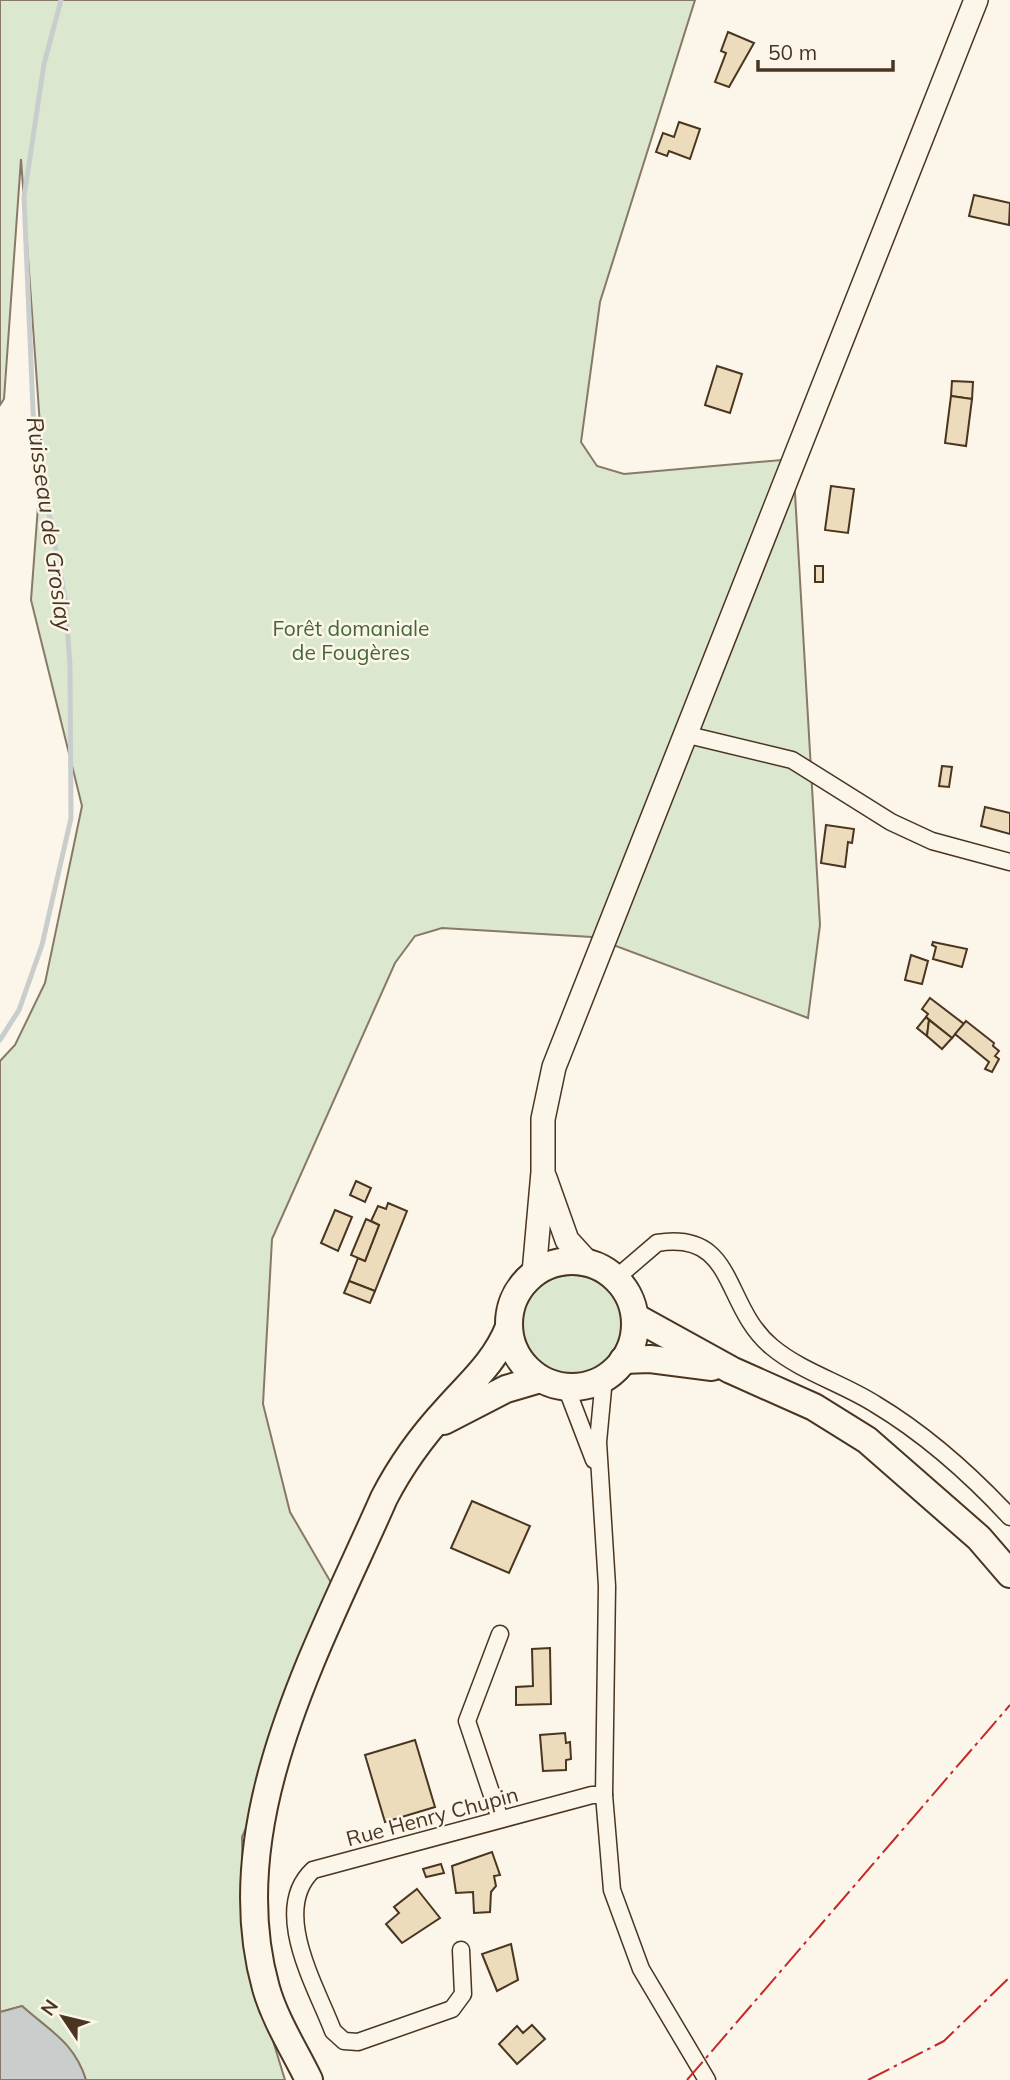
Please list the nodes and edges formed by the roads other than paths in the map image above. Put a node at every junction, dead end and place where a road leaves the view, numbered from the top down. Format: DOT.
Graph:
graph roads {
  1 [pos="976,0"];
  2 [pos="684,734"];
  3 [pos="1010,862"];
  4 [pos="543,1172"];
  5 [pos="588,1264"];
  6 [pos="534,1273"];
  7 [pos="615,1279"];
  8 [pos="635,1317"];
  9 [pos="509,1327"];
  10 [pos="623,1360"];
  11 [pos="731,1370"];
  12 [pos="604,1378"];
  13 [pos="540,1379"];
  14 [pos="566,1387"];
  15 [pos="433,1426"];
  16 [pos="598,1472"];
  17 [pos="1010,1517"];
  18 [pos="1010,1574"];
  19 [pos="500,1634"];
  20 [pos="604,1794"];
  21 [pos="500,1819"];
  22 [pos="461,1950"];
  23 [pos="309,2080"];
  24 [pos="707,2080"];
  1 -- 2 [label="main road"];
  2 -- 3 [label="street"];
  2 -- 4 [label="main road"];
  4 -- 5 [label="main road"];
  4 -- 6 [label="main road"];
  5 -- 6 [label="main road"];
  5 -- 7 [label="main road"];
  6 -- 9 [label="main road"];
  7 -- 8 [label="main road"];
  7 -- 17 [label="street"];
  8 -- 10 [label="main road"];
  8 -- 11 [label="main road"];
  9 -- 13 [label="main road"];
  9 -- 15 [label="main road"];
  10 -- 11 [label="main road"];
  10 -- 12 [label="main road"];
  11 -- 18 [label="main road"];
  12 -- 14 [label="main road"];
  12 -- 16 [label="street"];
  13 -- 14 [label="main road"];
  13 -- 15 [label="main road"];
  14 -- 16 [label="street"];
  15 -- 23 [label="main road"];
  16 -- 20 [label="street"];
  19 -- 21 [label="street"];
  20 -- 21 [label="street, Rue Henry Chupin"];
  20 -- 24 [label="street"];
  21 -- 22 [label="street, Rue Henry Chupin"];
}
